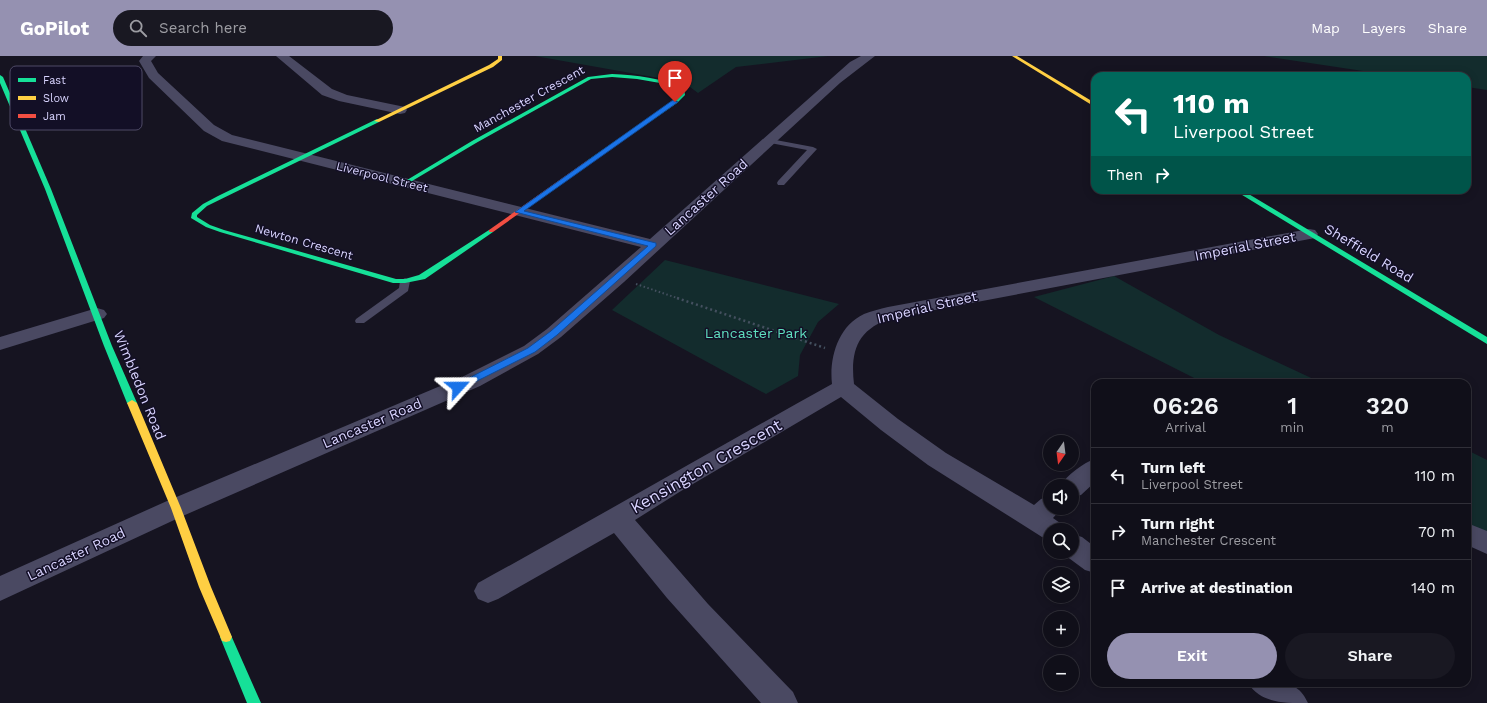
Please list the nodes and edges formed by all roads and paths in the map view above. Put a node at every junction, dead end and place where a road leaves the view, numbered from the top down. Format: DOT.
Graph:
graph roads {
  1 [pos="150,56"];
  2 [pos="282,56"];
  3 [pos="500,56"];
  4 [pos="869,56"];
  5 [pos="1014,56"];
  6 [pos="0,77"];
  7 [pos="10,100"];
  8 [pos="1091,103"];
  9 [pos="400,110"];
  10 [pos="23,130"];
  11 [pos="768,140"];
  12 [pos="304,157"];
  13 [pos="406,183"];
  14 [pos="781,183"];
  15 [pos="1243,194"];
  16 [pos="518,212"];
  17 [pos="1309,234"];
  18 [pos="654,245"];
  19 [pos="617,278"];
  20 [pos="405,282"];
  21 [pos="96,314"];
  22 [pos="360,321"];
  23 [pos="1487,341"];
  24 [pos="0,344"];
  25 [pos="844,354"];
  26 [pos="843,387"];
  27 [pos="1091,471"];
  28 [pos="1079,482"];
  29 [pos="176,508"];
  30 [pos="618,518"];
  31 [pos="1045,518"];
  32 [pos="1471,535"];
  33 [pos="1487,543"];
  34 [pos="1079,550"];
  35 [pos="1091,559"];
  36 [pos="0,589"];
  37 [pos="488,591"];
  38 [pos="1270,687"];
  39 [pos="254,703"];
  40 [pos="782,703"];
  41 [pos="1292,703"];
  1 -- 12 [label="street, Liverpool Street"];
  2 -- 9 [label="street"];
  3 -- 9 [label="street"];
  4 -- 11 [label="street, Lancaster Road"];
  5 -- 8 [label="street"];
  6 -- 7 [label="street, Wimbledon Road"];
  9 -- 12 [label="street"];
  10 -- 21 [label="street, Wimbledon Road"];
  11 -- 14 [label="lane"];
  11 -- 18 [label="street, Lancaster Road"];
  12 -- 13 [label="street, Liverpool Street"];
  12 -- 20 [label="street, Newton Crescent"];
  13 -- 16 [label="street, Liverpool Street"];
  13 -- 16 [label="street, Manchester Crescent"];
  15 -- 17 [label="street, Sheffield Road"];
  16 -- 18 [label="street, Liverpool Street"];
  16 -- 20 [label="street, Newton Crescent"];
  17 -- 23 [label="street, Sheffield Road"];
  17 -- 25 [label="street, Imperial Street"];
  18 -- 19 [label="street, Lancaster Road"];
  19 -- 25 [label="path"];
  19 -- 29 [label="street, Lancaster Road"];
  20 -- 22 [label="lane"];
  21 -- 24 [label="street"];
  21 -- 29 [label="street, Wimbledon Road"];
  25 -- 26 [label="street, Imperial Street"];
  26 -- 30 [label="street, Kensington Crescent"];
  26 -- 31 [label="street"];
  27 -- 28 [label="street"];
  29 -- 36 [label="street, Lancaster Road"];
  29 -- 39 [label="street, Wimbledon Road"];
  30 -- 37 [label="street"];
  30 -- 40 [label="street, Kensington Crescent"];
  32 -- 33 [label="street"];
  34 -- 35 [label="street"];
  38 -- 41 [label="street"];
}
